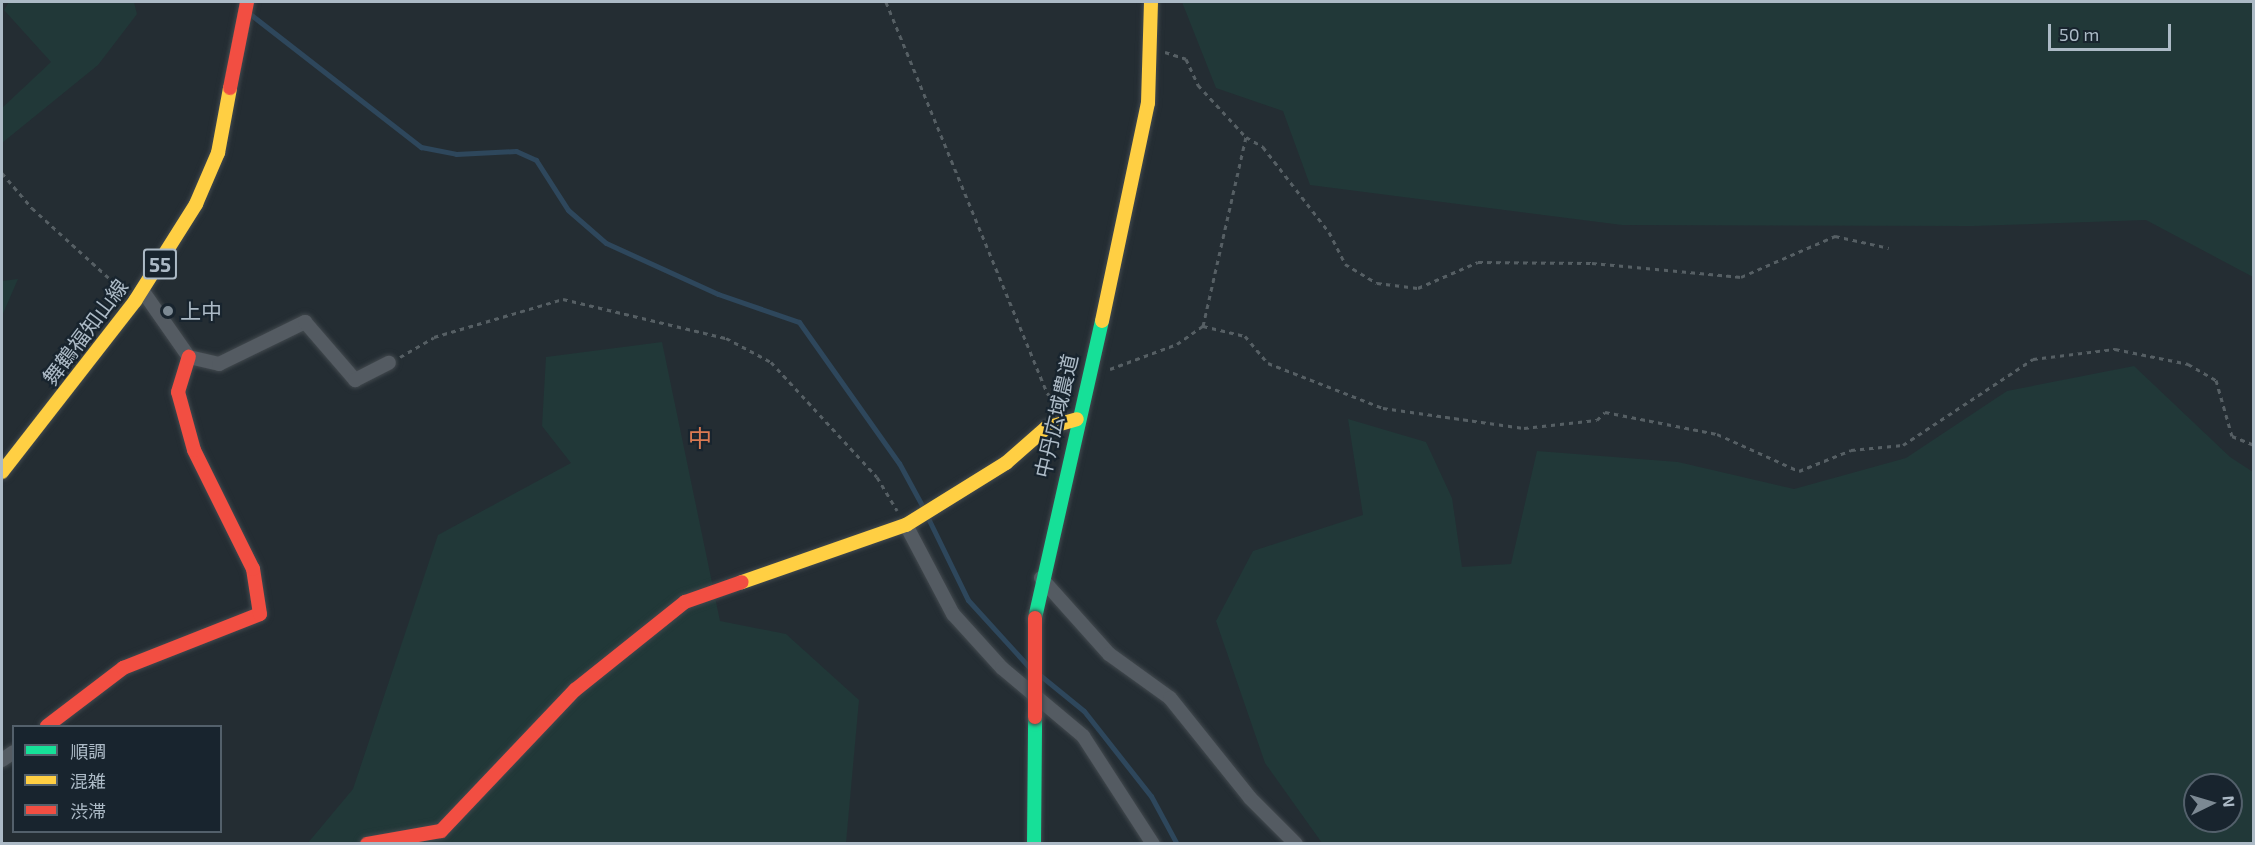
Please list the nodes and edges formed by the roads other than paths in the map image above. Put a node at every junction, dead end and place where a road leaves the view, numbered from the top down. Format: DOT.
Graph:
graph roads {
  1 [pos="247,2"];
  2 [pos="1152,2"];
  3 [pos="139,296"];
  4 [pos="189,357"];
  5 [pos="389,363"];
  6 [pos="1077,419"];
  7 [pos="2,472"];
  8 [pos="906,525"];
  9 [pos="1041,578"];
  10 [pos="48,725"];
  11 [pos="367,843"];
  12 [pos="1034,843"];
  13 [pos="1153,843"];
  14 [pos="1296,843"];
  1 -- 3 [label="street, 舞鶴福知山線 / 55"];
  2 -- 6 [label="street, 中丹広域農道"];
  3 -- 4 [label="street"];
  3 -- 7 [label="street, 舞鶴福知山線 / 55"];
  4 -- 5 [label="street"];
  4 -- 10 [label="street"];
  6 -- 8 [label="street"];
  6 -- 9 [label="street, 中丹広域農道"];
  8 -- 11 [label="street"];
  8 -- 13 [label="street"];
  9 -- 12 [label="street, 中丹広域農道, bridge"];
  9 -- 14 [label="street"];
}
